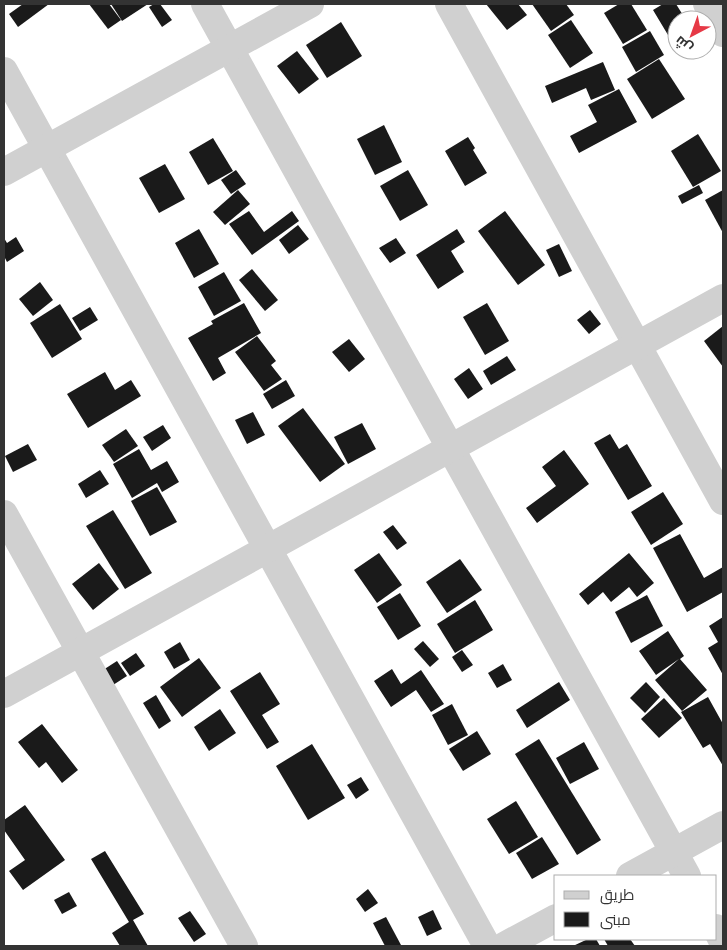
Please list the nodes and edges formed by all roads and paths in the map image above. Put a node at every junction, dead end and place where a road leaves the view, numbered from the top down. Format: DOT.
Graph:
graph roads {
  1 [pos="205,4"];
  2 [pos="310,4"];
  3 [pos="449,4"];
  4 [pos="707,4"];
  5 [pos="723,33"];
  6 [pos="230,48"];
  7 [pos="4,71"];
  8 [pos="46,149"];
  9 [pos="4,172"];
  10 [pos="723,298"];
  11 [pos="638,346"];
  12 [pos="450,448"];
  13 [pos="723,501"];
  14 [pos="4,514"];
  15 [pos="268,549"];
  16 [pos="80,652"];
  17 [pos="4,694"];
  18 [pos="723,825"];
  19 [pos="674,852"];
  20 [pos="632,875"];
  21 [pos="686,875"];
  22 [pos="554,919"];
  23 [pos="717,930"];
  24 [pos="723,942"];
  25 [pos="244,946"];
  26 [pos="487,946"];
  27 [pos="504,946"];
  1 -- 6 [label="street"];
  2 -- 6 [label="street"];
  3 -- 11 [label="street"];
  4 -- 5 [label="street"];
  6 -- 8 [label="street"];
  6 -- 12 [label="street"];
  7 -- 8 [label="street"];
  8 -- 9 [label="street"];
  8 -- 15 [label="street"];
  10 -- 11 [label="street"];
  11 -- 12 [label="street"];
  11 -- 13 [label="street"];
  12 -- 15 [label="street"];
  12 -- 19 [label="street"];
  14 -- 16 [label="street"];
  15 -- 16 [label="street"];
  15 -- 26 [label="street"];
  16 -- 17 [label="street"];
  16 -- 25 [label="street"];
  18 -- 19 [label="street"];
  19 -- 20 [label="street"];
  19 -- 21 [label="street"];
  22 -- 27 [label="street"];
  23 -- 24 [label="street"];
}
